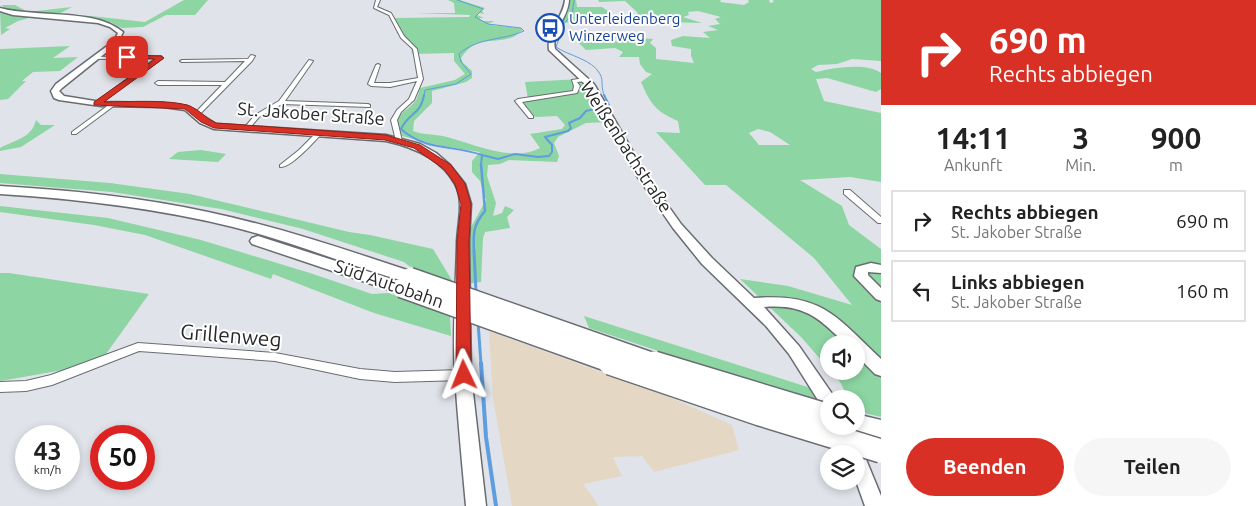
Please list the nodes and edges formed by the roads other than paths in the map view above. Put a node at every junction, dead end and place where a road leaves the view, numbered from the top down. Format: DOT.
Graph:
graph roads {
  1 [pos="378,0"];
  2 [pos="567,0"];
  3 [pos="0,9"];
  4 [pos="95,58"];
  5 [pos="182,61"];
  6 [pos="311,61"];
  7 [pos="378,65"];
  8 [pos="420,79"];
  9 [pos="584,80"];
  10 [pos="158,83"];
  11 [pos="227,84"];
  12 [pos="281,102"];
  13 [pos="96,104"];
  14 [pos="112,105"];
  15 [pos="368,106"];
  16 [pos="197,114"];
  17 [pos="532,116"];
  18 [pos="246,129"];
  19 [pos="74,133"];
  20 [pos="319,133"];
  21 [pos="400,140"];
  22 [pos="282,166"];
  23 [pos="0,190"];
  24 [pos="847,192"];
  25 [pos="0,198"];
  26 [pos="881,221"];
  27 [pos="881,270"];
  28 [pos="406,282"];
  29 [pos="881,296"];
  30 [pos="752,303"];
  31 [pos="847,335"];
  32 [pos="865,353"];
  33 [pos="881,369"];
  34 [pos="464,375"];
  35 [pos="0,387"];
  36 [pos="820,390"];
  37 [pos="820,413"];
  38 [pos="865,427"];
  39 [pos="881,431"];
  40 [pos="881,450"];
  41 [pos="865,479"];
  42 [pos="476,506"];
  43 [pos="875,506"];
  1 -- 8 [label="street"];
  2 -- 9 [label="main road, Weißenbachstraße"];
  3 -- 4 [label="main road, St. Jakober Straße"];
  4 -- 13 [label="main road, St. Jakober Straße"];
  4 -- 13 [label="street"];
  5 -- 11 [label="street"];
  6 -- 12 [label="street"];
  7 -- 8 [label="street"];
  8 -- 21 [label="street"];
  9 -- 17 [label="street"];
  9 -- 30 [label="main road, Weißenbachstraße"];
  10 -- 11 [label="street"];
  11 -- 16 [label="street"];
  12 -- 15 [label="street"];
  12 -- 18 [label="street"];
  13 -- 14 [label="main road, St. Jakober Straße"];
  14 -- 16 [label="main road, St. Jakober Straße"];
  14 -- 19 [label="street"];
  16 -- 18 [label="main road, St. Jakober Straße"];
  18 -- 20 [label="main road, St. Jakober Straße"];
  20 -- 21 [label="main road, St. Jakober Straße"];
  20 -- 22 [label="street"];
  21 -- 34 [label="main road, St. Jakober Straße"];
  23 -- 28 [label="highway, Süd Autobahn"];
  24 -- 26 [label="street"];
  25 -- 28 [label="highway, Süd Autobahn"];
  27 -- 29 [label="main road"];
  28 -- 37 [label="highway, Süd Autobahn, bridge"];
  28 -- 40 [label="highway, Süd Autobahn, bridge"];
  30 -- 31 [label="main road"];
  30 -- 36 [label="main road, Weißenbachstraße"];
  32 -- 33 [label="main road"];
  34 -- 35 [label="street, Grillenweg"];
  34 -- 42 [label="main road, St. Jakober Straße"];
  38 -- 39 [label="highway"];
  41 -- 43 [label="main road"];
}
